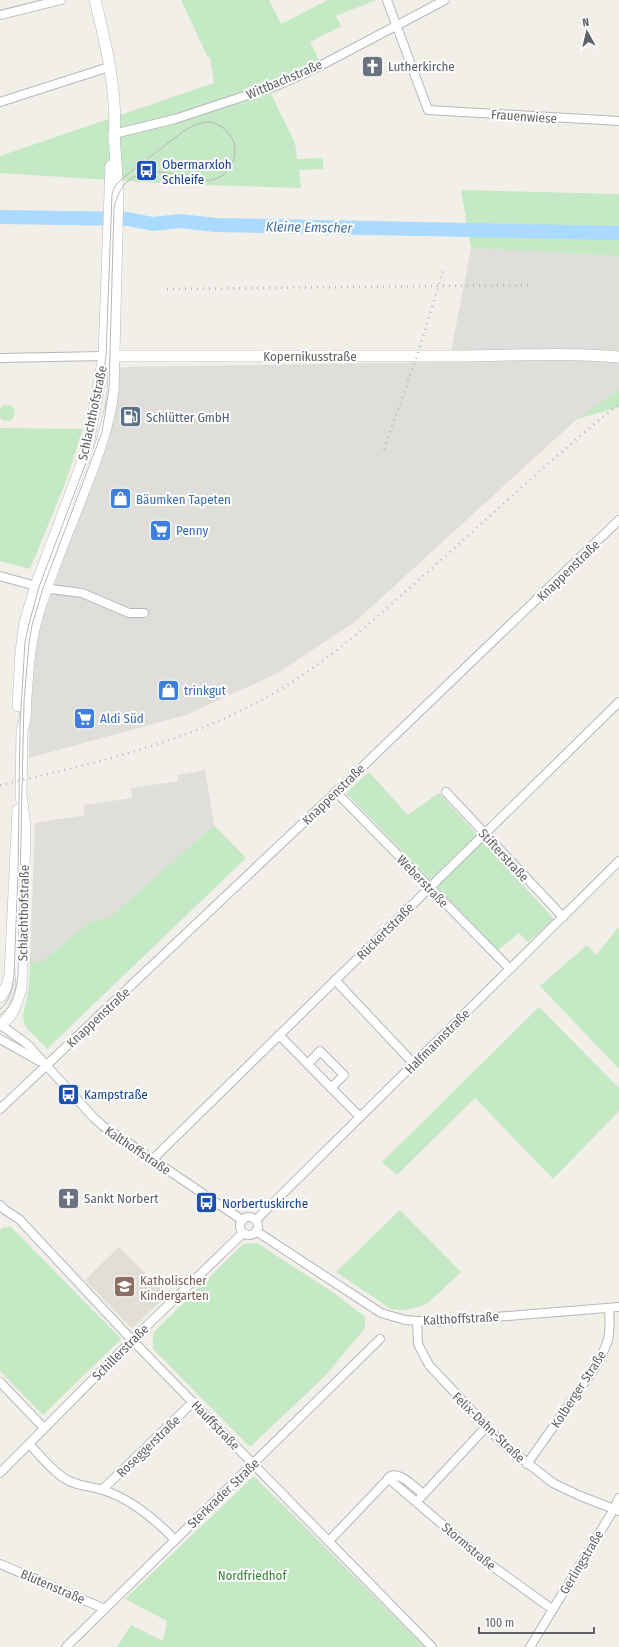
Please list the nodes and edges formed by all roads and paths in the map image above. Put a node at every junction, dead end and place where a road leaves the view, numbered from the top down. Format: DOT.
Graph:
graph roads {
  1 [pos="61,0"];
  2 [pos="95,0"];
  3 [pos="387,0"];
  4 [pos="445,0"];
  5 [pos="0,15"];
  6 [pos="397,25"];
  7 [pos="109,68"];
  8 [pos="0,102"];
  9 [pos="619,121"];
  10 [pos="114,134"];
  11 [pos="108,356"];
  12 [pos="619,357"];
  13 [pos="0,358"];
  14 [pos="619,520"];
  15 [pos="0,576"];
  16 [pos="40,587"];
  17 [pos="144,613"];
  18 [pos="619,702"];
  19 [pos="336,792"];
  20 [pos="446,792"];
  21 [pos="21,794"];
  22 [pos="485,834"];
  23 [pos="619,861"];
  24 [pos="429,888"];
  25 [pos="563,917"];
  26 [pos="510,969"];
  27 [pos="334,980"];
  28 [pos="0,998"];
  29 [pos="0,1025"];
  30 [pos="279,1035"];
  31 [pos="0,1038"];
  32 [pos="308,1064"];
  33 [pos="414,1064"];
  34 [pos="46,1066"];
  35 [pos="332,1088"];
  36 [pos="0,1109"];
  37 [pos="360,1117"];
  38 [pos="152,1160"];
  39 [pos="2,1210"];
  40 [pos="242,1220"];
  41 [pos="256,1220"];
  42 [pos="256,1231"];
  43 [pos="243,1234"];
  44 [pos="619,1307"];
  45 [pos="609,1308"];
  46 [pos="417,1321"];
  47 [pos="132,1340"];
  48 [pos="380,1340"];
  49 [pos="0,1382"];
  50 [pos="193,1402"];
  51 [pos="486,1427"];
  52 [pos="44,1428"];
  53 [pos="29,1444"];
  54 [pos="254,1464"];
  55 [pos="527,1464"];
  56 [pos="0,1473"];
  57 [pos="388,1478"];
  58 [pos="102,1490"];
  59 [pos="423,1494"];
  60 [pos="619,1498"];
  61 [pos="416,1501"];
  62 [pos="616,1510"];
  63 [pos="175,1540"];
  64 [pos="329,1542"];
  65 [pos="0,1564"];
  66 [pos="105,1609"];
  67 [pos="552,1609"];
  68 [pos="66,1647"];
  69 [pos="432,1647"];
  70 [pos="530,1647"];
  1 -- 5 [label="street"];
  2 -- 7 [label="street, Schlachthofstraße"];
  3 -- 6 [label="street"];
  4 -- 6 [label="street, Wittbachstraße"];
  6 -- 9 [label="street, Frauenwiese"];
  6 -- 10 [label="street, Wittbachstraße"];
  7 -- 8 [label="street"];
  7 -- 10 [label="street, Schlachthofstraße"];
  10 -- 11 [label="street, Schlachthofstraße"];
  11 -- 12 [label="street, Kopernikusstraße"];
  11 -- 13 [label="street, Kopernikusstraße"];
  11 -- 16 [label="street, Schlachthofstraße"];
  11 -- 16 [label="street, Schlachthofstraße"];
  14 -- 19 [label="street, Knappenstraße"];
  15 -- 16 [label="street"];
  16 -- 17 [label="street"];
  16 -- 21 [label="street, Schlachthofstraße"];
  18 -- 22 [label="street, Rückertstraße"];
  19 -- 24 [label="street, Weberstraße"];
  19 -- 34 [label="street, Knappenstraße"];
  20 -- 22 [label="street, Stifterstraße"];
  21 -- 28 [label="street, Schlachthofstraße"];
  21 -- 29 [label="street, Schlachthofstraße"];
  22 -- 24 [label="street, Rückertstraße"];
  22 -- 25 [label="street, Stifterstraße"];
  23 -- 25 [label="street, Halfmannstraße"];
  24 -- 26 [label="street, Weberstraße"];
  24 -- 27 [label="street, Rückertstraße"];
  25 -- 26 [label="street, Halfmannstraße"];
  26 -- 33 [label="street, Halfmannstraße"];
  27 -- 30 [label="street, Rückertstraße"];
  27 -- 33 [label="street"];
  29 -- 34 [label="street, Kalthoffstraße"];
  30 -- 32 [label="street"];
  30 -- 38 [label="street, Rückertstraße"];
  31 -- 34 [label="street, Kalthoffstraße"];
  32 -- 35 [label="street"];
  32 -- 35 [label="street"];
  33 -- 37 [label="street, Halfmannstraße"];
  34 -- 36 [label="street, Knappenstraße"];
  34 -- 38 [label="street, Kalthoffstraße"];
  35 -- 37 [label="street"];
  37 -- 41 [label="street, Halfmannstraße"];
  38 -- 40 [label="street, Kalthoffstraße"];
  39 -- 47 [label="street, Hauffstraße"];
  40 -- 41 [label="street"];
  40 -- 43 [label="street"];
  41 -- 42 [label="street"];
  42 -- 43 [label="street"];
  42 -- 46 [label="street, Kalthoffstraße"];
  43 -- 47 [label="street, Schillerstraße"];
  44 -- 45 [label="street, Kalthoffstraße"];
  45 -- 46 [label="street, Kalthoffstraße"];
  45 -- 55 [label="street, Kolberger Straße"];
  46 -- 51 [label="street, Felix-Dahn-Straße"];
  47 -- 50 [label="street, Hauffstraße"];
  47 -- 52 [label="street, Schillerstraße"];
  48 -- 54 [label="street, Sterkrader Straße"];
  49 -- 52 [label="street"];
  50 -- 54 [label="street, Hauffstraße"];
  50 -- 58 [label="street, Roseggerstraße"];
  51 -- 55 [label="street, Felix-Dahn-Straße"];
  51 -- 59 [label="street"];
  52 -- 53 [label="street, Schillerstraße"];
  53 -- 56 [label="street, Schillerstraße"];
  53 -- 58 [label="street"];
  54 -- 63 [label="street, Sterkrader Straße"];
  54 -- 64 [label="street, Hauffstraße"];
  55 -- 62 [label="street, Felix-Dahn-Straße"];
  57 -- 59 [label="street"];
  57 -- 61 [label="street, Stormstraße"];
  57 -- 64 [label="street"];
  58 -- 63 [label="street"];
  59 -- 61 [label="street"];
  60 -- 62 [label="street, Gerlingstraße"];
  61 -- 67 [label="street, Stormstraße"];
  62 -- 67 [label="street, Gerlingstraße"];
  63 -- 66 [label="street, Sterkrader Straße"];
  64 -- 69 [label="street, Hauffstraße"];
  65 -- 66 [label="street, Blütenstraße"];
  66 -- 68 [label="street, Sterkrader Straße"];
  67 -- 70 [label="street, Gerlingstraße"];
}
